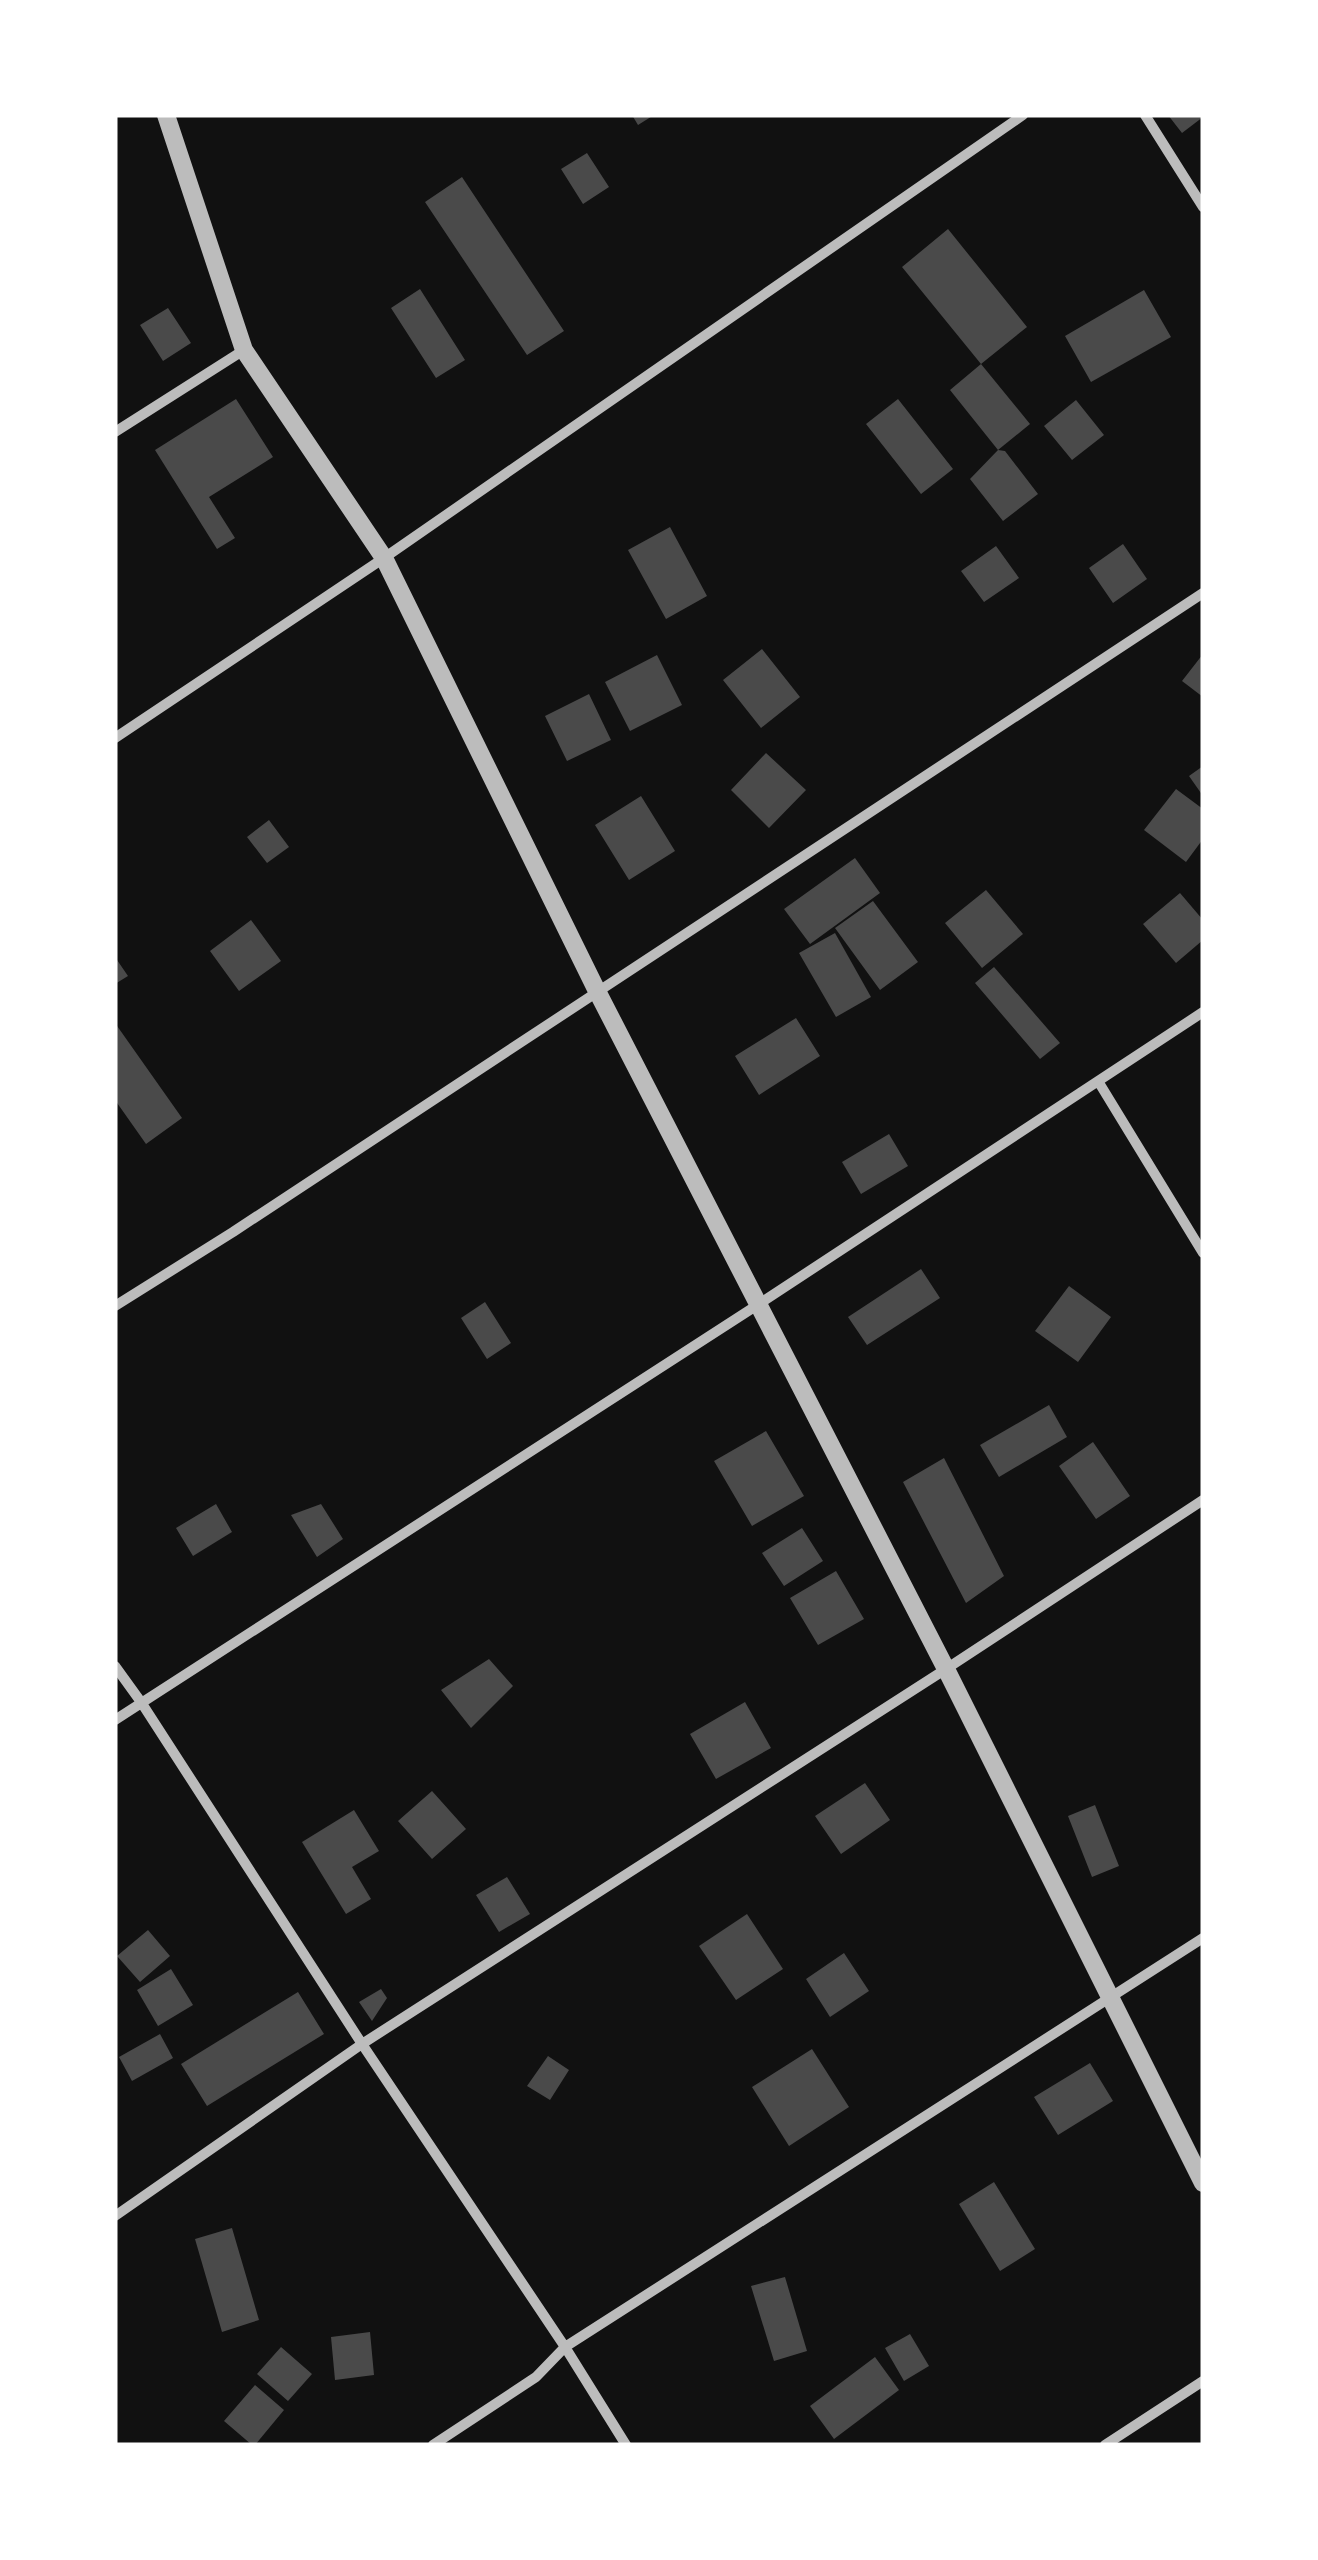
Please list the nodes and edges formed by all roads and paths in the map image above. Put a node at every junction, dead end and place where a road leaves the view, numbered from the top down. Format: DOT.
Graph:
graph roads {
  1 [pos="166,115"];
  2 [pos="1023,115"];
  3 [pos="1144,115"];
  4 [pos="1203,207"];
  5 [pos="244,350"];
  6 [pos="115,432"];
  7 [pos="384,558"];
  8 [pos="1203,593"];
  9 [pos="115,738"];
  10 [pos="597,992"];
  11 [pos="1203,1012"];
  12 [pos="1098,1081"];
  13 [pos="1203,1254"];
  14 [pos="759,1304"];
  15 [pos="115,1306"];
  16 [pos="1203,1500"];
  17 [pos="115,1666"];
  18 [pos="946,1669"];
  19 [pos="141,1702"];
  20 [pos="115,1720"];
  21 [pos="1203,1938"];
  22 [pos="1110,1998"];
  23 [pos="362,2044"];
  24 [pos="1203,2183"];
  25 [pos="115,2216"];
  26 [pos="565,2348"];
  27 [pos="1203,2381"];
  28 [pos="433,2445"];
  29 [pos="626,2445"];
  30 [pos="1105,2445"];
  1 -- 5 [label="street"];
  2 -- 7 [label="street"];
  3 -- 4 [label="street"];
  5 -- 6 [label="street"];
  5 -- 7 [label="street"];
  7 -- 9 [label="street"];
  7 -- 10 [label="street"];
  8 -- 10 [label="street"];
  10 -- 14 [label="street"];
  10 -- 15 [label="street"];
  11 -- 12 [label="street"];
  12 -- 13 [label="street"];
  12 -- 14 [label="street"];
  14 -- 18 [label="street"];
  14 -- 19 [label="street"];
  16 -- 18 [label="street"];
  17 -- 19 [label="street"];
  18 -- 22 [label="street"];
  18 -- 23 [label="street"];
  19 -- 20 [label="street"];
  19 -- 23 [label="street"];
  21 -- 22 [label="street"];
  22 -- 24 [label="street"];
  22 -- 26 [label="street"];
  23 -- 25 [label="street"];
  23 -- 26 [label="street"];
  26 -- 28 [label="street"];
  26 -- 29 [label="street"];
  27 -- 30 [label="street"];
}
